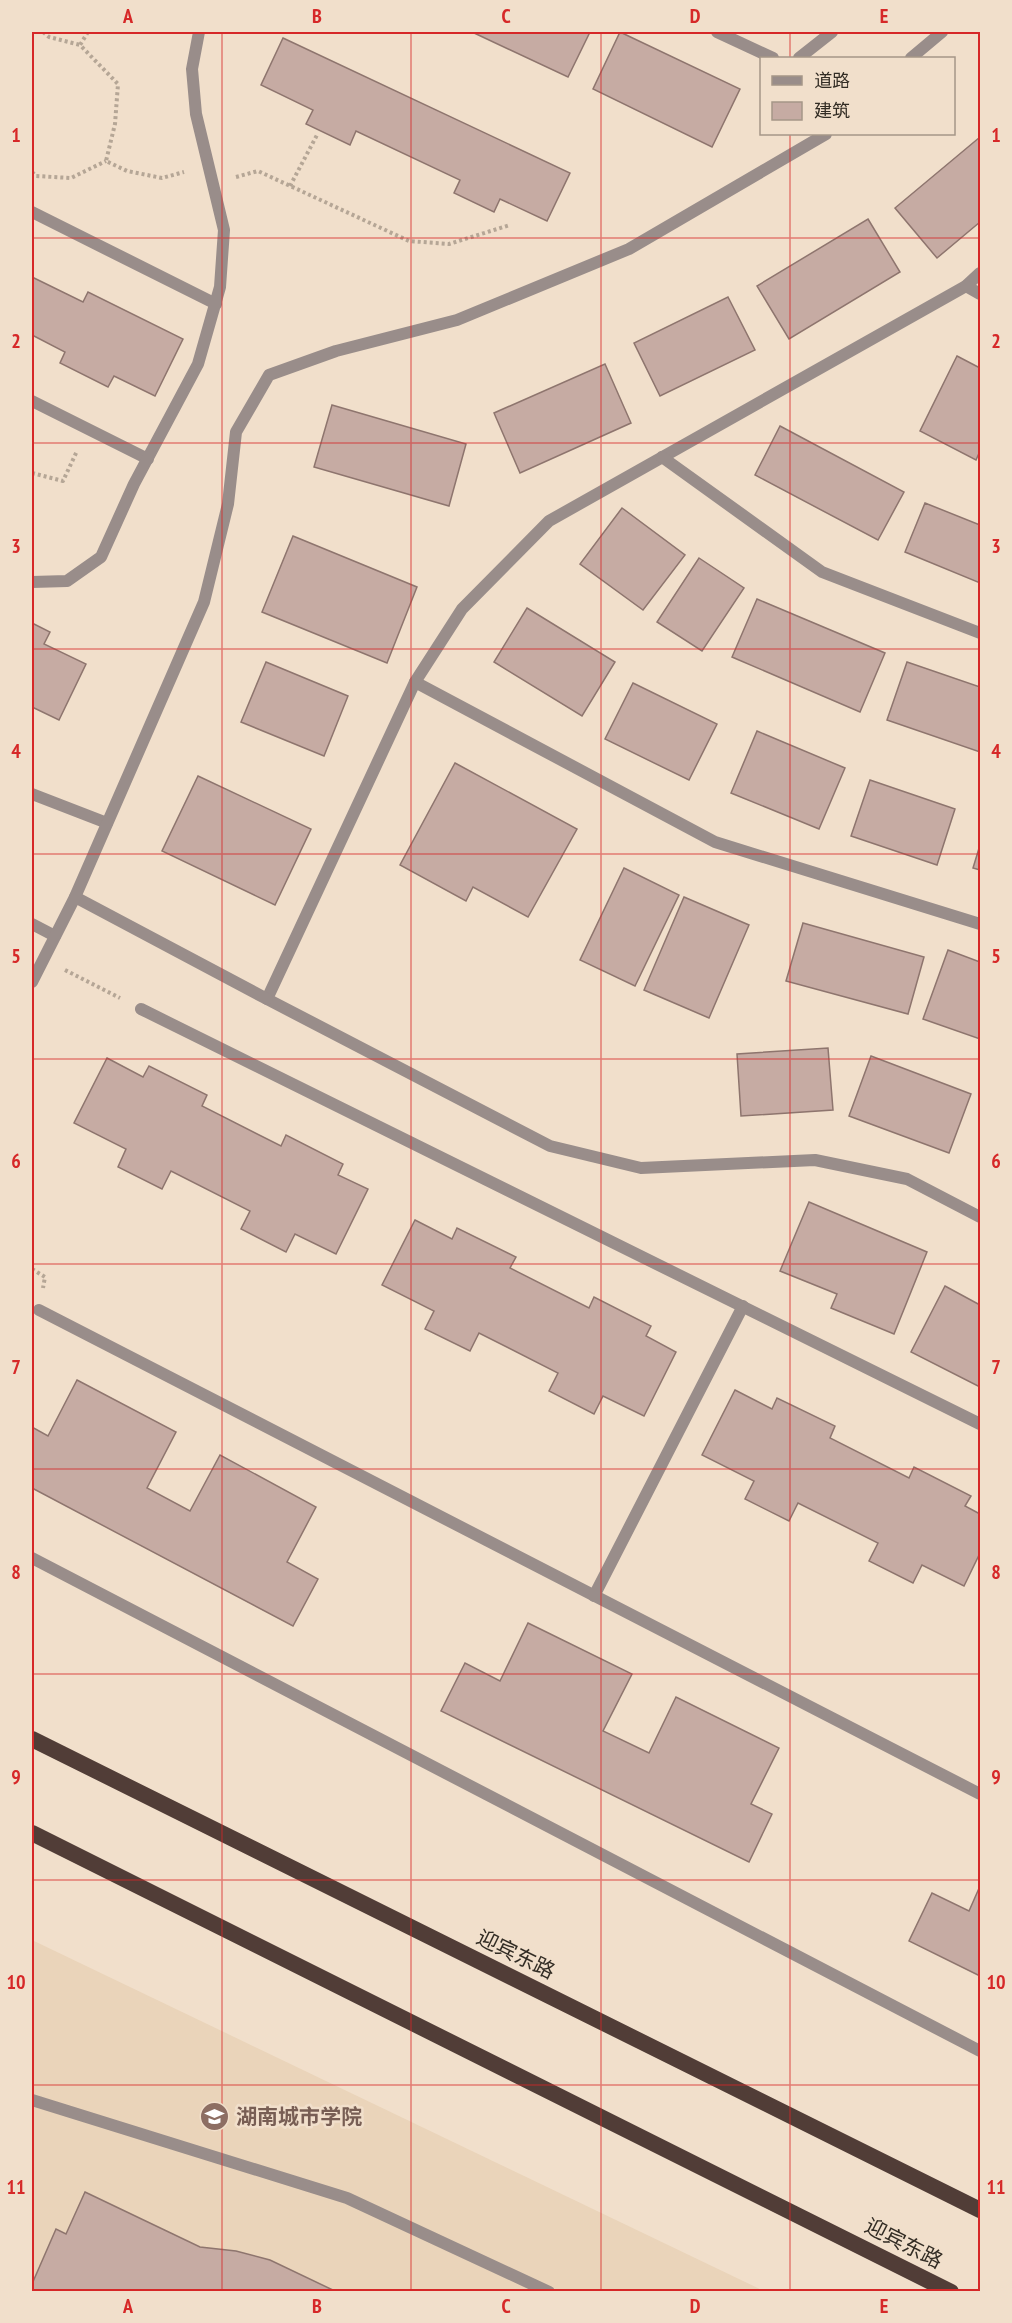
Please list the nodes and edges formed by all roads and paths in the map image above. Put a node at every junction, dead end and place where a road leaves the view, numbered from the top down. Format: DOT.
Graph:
graph roads {
  1 [pos="43,32"];
  2 [pos="88,32"];
  3 [pos="199,32"];
  4 [pos="717,32"];
  5 [pos="832,32"];
  6 [pos="942,32"];
  7 [pos="80,45"];
  8 [pos="771,57"];
  9 [pos="800,57"];
  10 [pos="912,57"];
  11 [pos="317,135"];
  12 [pos="824,135"];
  13 [pos="106,161"];
  14 [pos="208,165"];
  15 [pos="32,172"];
  16 [pos="213,184"];
  17 [pos="290,186"];
  18 [pos="32,212"];
  19 [pos="510,225"];
  20 [pos="981,273"];
  21 [pos="966,286"];
  22 [pos="981,294"];
  23 [pos="216,304"];
  24 [pos="32,401"];
  25 [pos="88,429"];
  26 [pos="662,457"];
  27 [pos="148,459"];
  28 [pos="32,473"];
  29 [pos="32,582"];
  30 [pos="981,633"];
  31 [pos="415,682"];
  32 [pos="32,794"];
  33 [pos="106,823"];
  34 [pos="75,897"];
  35 [pos="32,924"];
  36 [pos="981,924"];
  37 [pos="55,936"];
  38 [pos="43,959"];
  39 [pos="32,982"];
  40 [pos="267,999"];
  41 [pos="141,1009"];
  42 [pos="981,1217"];
  43 [pos="743,1306"];
  44 [pos="39,1310"];
  45 [pos="981,1424"];
  46 [pos="32,1558"];
  47 [pos="594,1596"];
  48 [pos="32,1739"];
  49 [pos="981,1794"];
  50 [pos="32,1833"];
  51 [pos="981,2051"];
  52 [pos="32,2100"];
  53 [pos="981,2210"];
  54 [pos="549,2292"];
  55 [pos="951,2292"];
  1 -- 7 [label="path"];
  2 -- 7 [label="path"];
  3 -- 14 [label="street"];
  4 -- 8 [label="street"];
  5 -- 9 [label="street"];
  6 -- 10 [label="street"];
  7 -- 13 [label="path"];
  11 -- 17 [label="path"];
  12 -- 33 [label="street"];
  13 -- 14 [label="path"];
  13 -- 15 [label="path"];
  14 -- 16 [label="street"];
  16 -- 17 [label="path"];
  16 -- 23 [label="street"];
  17 -- 19 [label="path"];
  18 -- 23 [label="street"];
  20 -- 21 [label="street"];
  21 -- 22 [label="street"];
  21 -- 26 [label="street"];
  23 -- 27 [label="street"];
  24 -- 25 [label="street"];
  25 -- 27 [label="street"];
  25 -- 28 [label="path"];
  26 -- 30 [label="street"];
  26 -- 31 [label="street"];
  27 -- 29 [label="street"];
  31 -- 36 [label="street"];
  31 -- 40 [label="street"];
  32 -- 33 [label="street"];
  33 -- 34 [label="street"];
  34 -- 37 [label="street"];
  34 -- 40 [label="street"];
  35 -- 37 [label="street"];
  37 -- 38 [label="street"];
  38 -- 39 [label="street"];
  38 -- 41 [label="path"];
  40 -- 42 [label="street"];
  41 -- 43 [label="street"];
  43 -- 45 [label="street"];
  43 -- 47 [label="street"];
  44 -- 47 [label="street"];
  46 -- 51 [label="street"];
  47 -- 49 [label="street"];
  48 -- 53 [label="highway, 迎宾东路"];
  50 -- 55 [label="highway, 迎宾东路"];
  52 -- 54 [label="street"];
}
